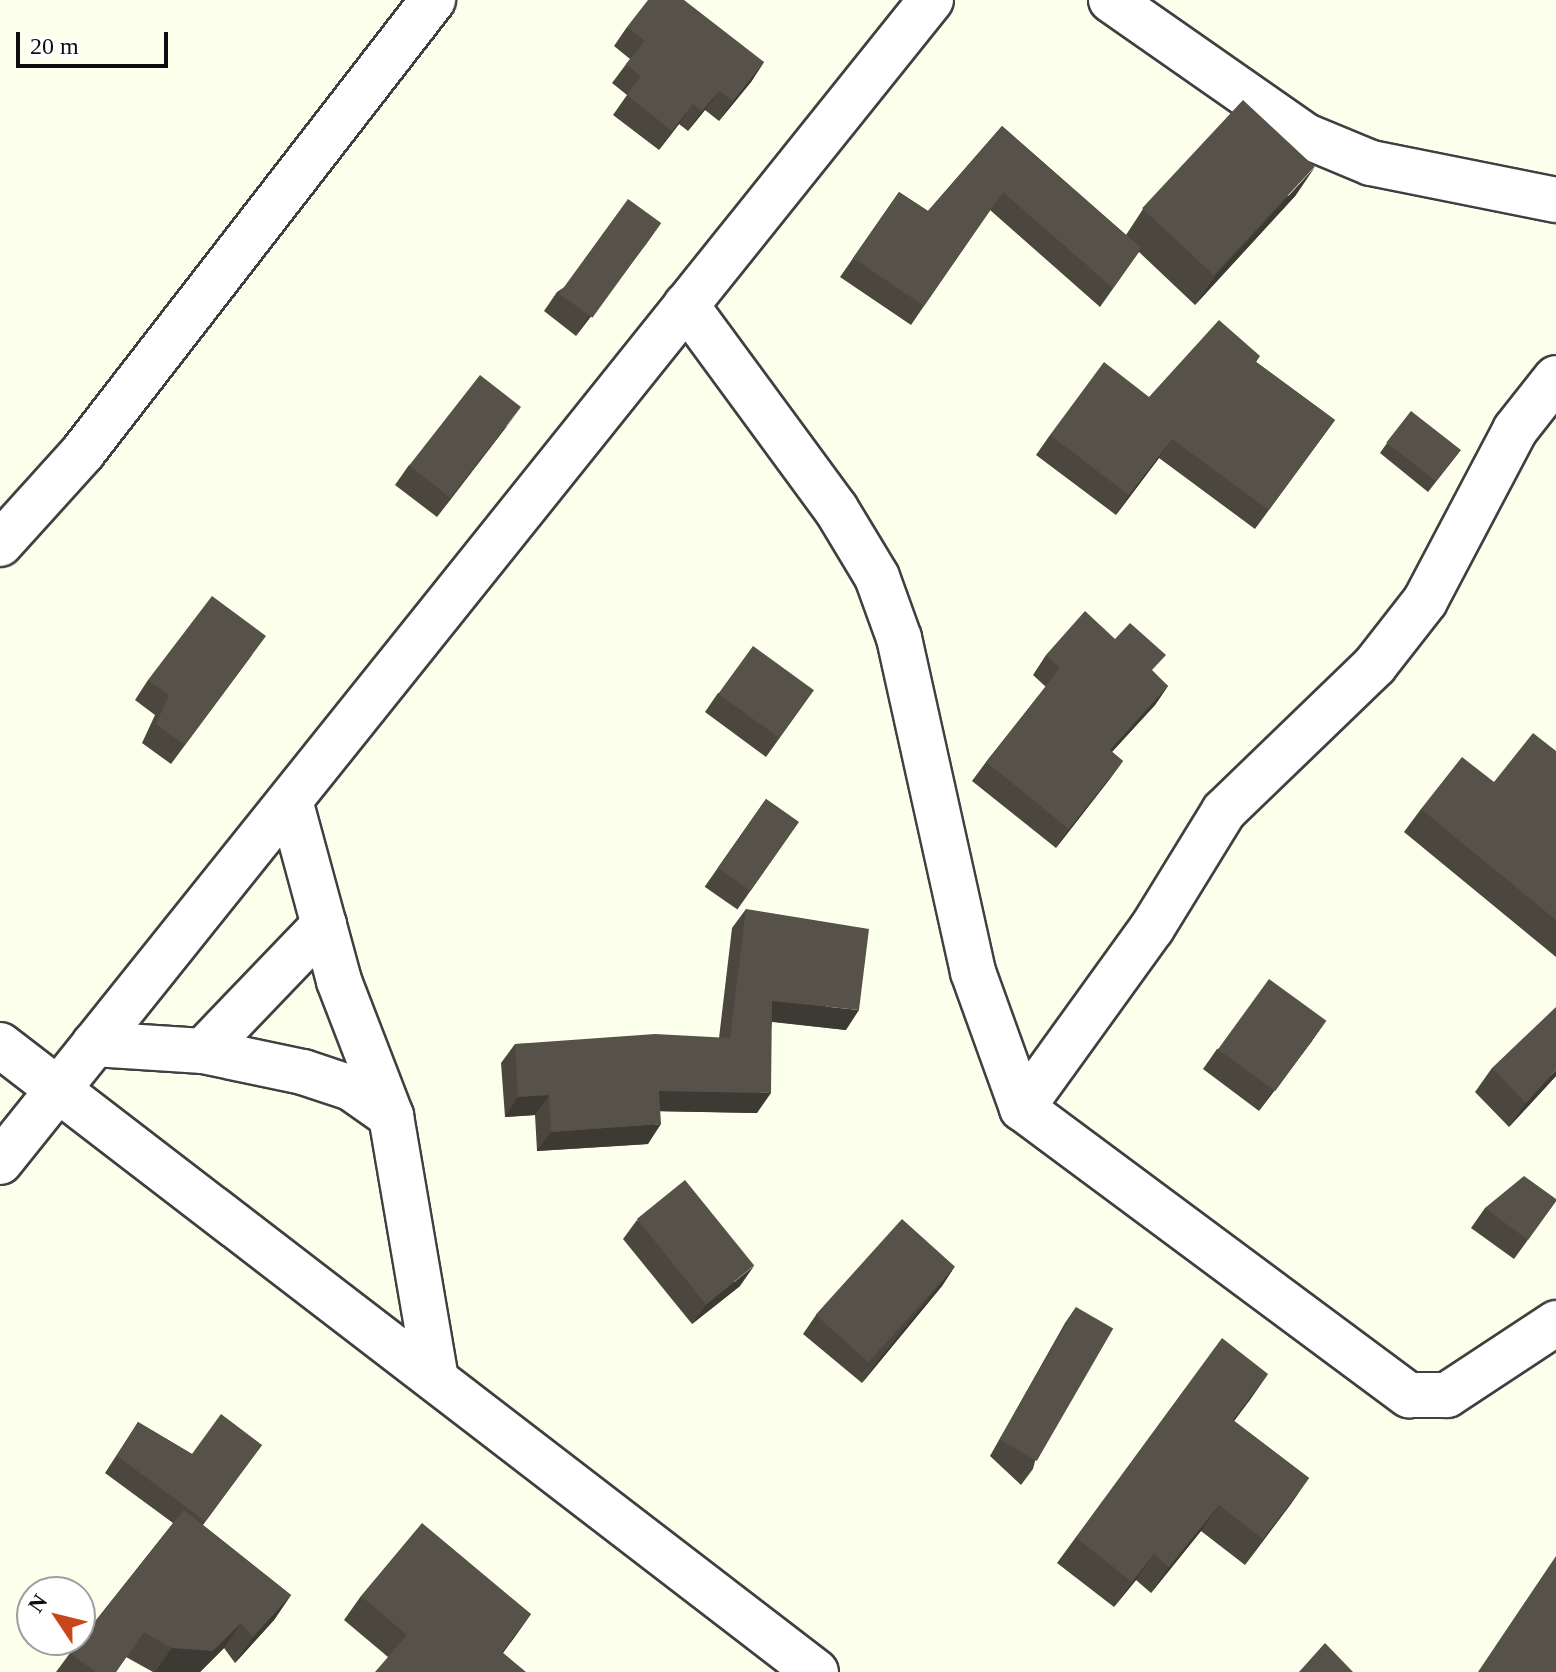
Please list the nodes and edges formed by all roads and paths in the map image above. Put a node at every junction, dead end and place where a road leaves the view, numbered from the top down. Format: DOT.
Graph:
graph roads {
  1 [pos="433,0"];
  2 [pos="931,0"];
  3 [pos="1111,0"];
  4 [pos="1556,200"];
  5 [pos="686,305"];
  6 [pos="1556,378"];
  7 [pos="0,544"];
  8 [pos="291,804"];
  9 [pos="324,925"];
  10 [pos="94,1044"];
  11 [pos="0,1045"];
  12 [pos="203,1051"];
  13 [pos="56,1087"];
  14 [pos="1022,1108"];
  15 [pos="391,1116"];
  16 [pos="0,1162"];
  17 [pos="1556,1323"];
  18 [pos="435,1373"];
  19 [pos="816,1672"];
  1 -- 7 [label="street"];
  2 -- 5 [label="street"];
  3 -- 4 [label="street"];
  5 -- 8 [label="street"];
  5 -- 14 [label="street"];
  6 -- 14 [label="street"];
  8 -- 9 [label="street"];
  8 -- 10 [label="street"];
  9 -- 12 [label="street"];
  9 -- 15 [label="street"];
  10 -- 12 [label="street"];
  10 -- 13 [label="street"];
  11 -- 13 [label="street"];
  12 -- 15 [label="street"];
  13 -- 16 [label="street"];
  13 -- 18 [label="street"];
  14 -- 17 [label="street"];
  15 -- 18 [label="street"];
  18 -- 19 [label="street"];
}
